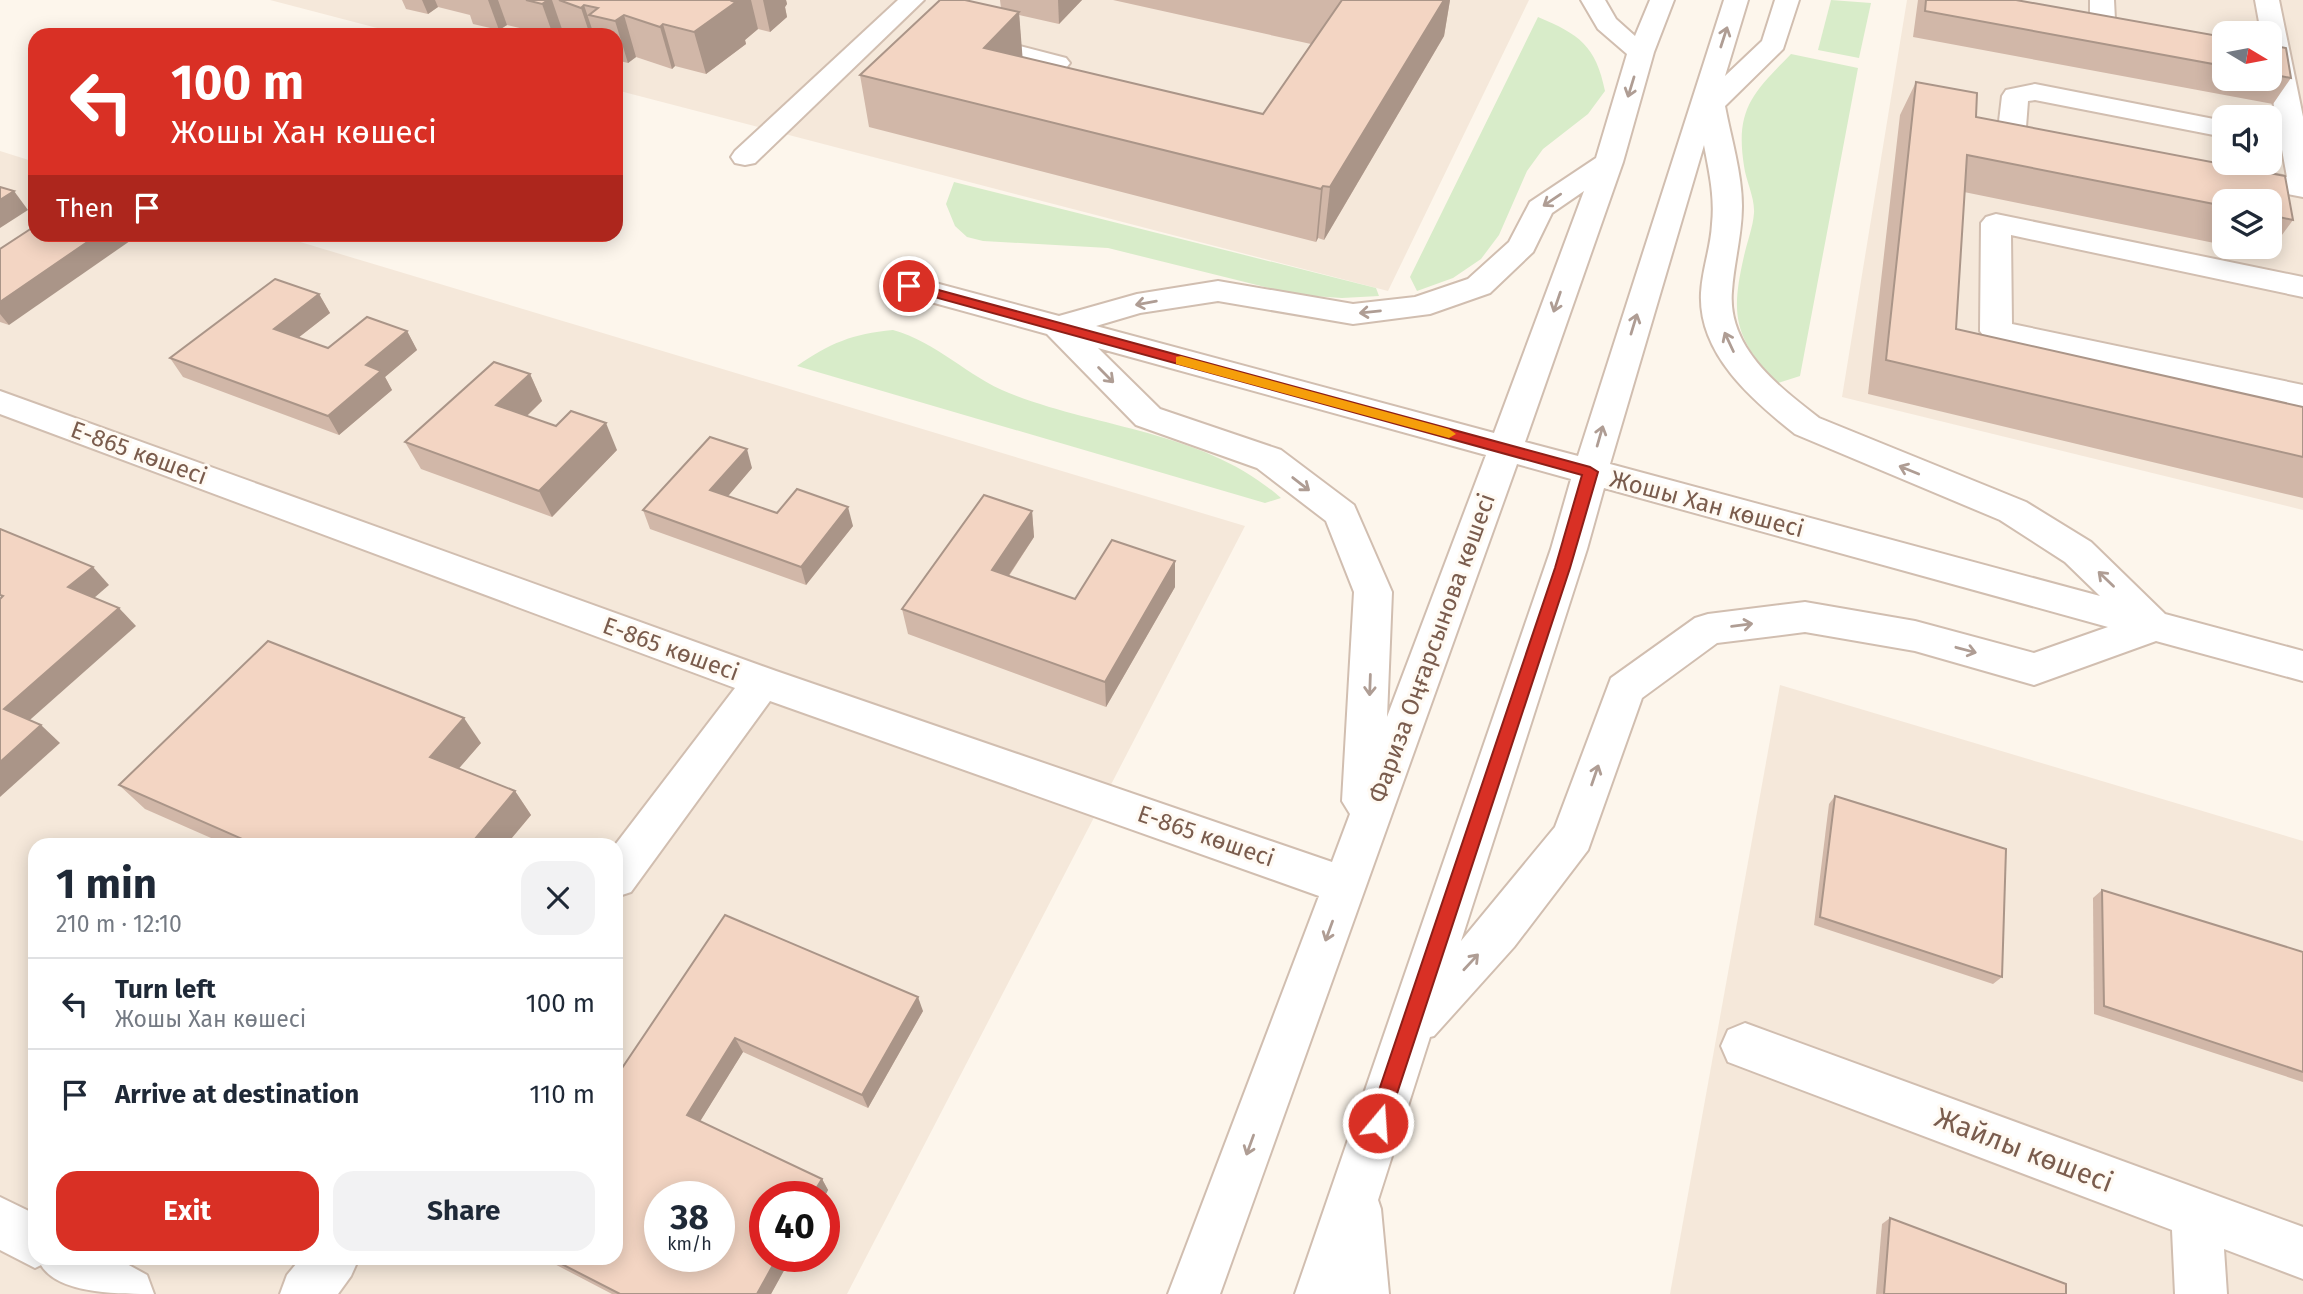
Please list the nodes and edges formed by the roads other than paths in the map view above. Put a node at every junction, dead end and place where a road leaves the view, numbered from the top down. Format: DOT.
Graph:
graph roads {
  1 [pos="912,0"];
  2 [pos="1593,0"];
  3 [pos="1662,0"];
  4 [pos="1736,0"];
  5 [pos="1787,0"];
  6 [pos="2102,0"];
  7 [pos="2267,0"];
  8 [pos="2270,21"];
  9 [pos="951,37"];
  10 [pos="2212,46"];
  11 [pos="1642,52"];
  12 [pos="1057,63"];
  13 [pos="1707,102"];
  14 [pos="2212,127"];
  15 [pos="2282,141"];
  16 [pos="2082,149"];
  17 [pos="746,157"];
  18 [pos="1609,162"];
  19 [pos="2206,171"];
  20 [pos="2303,188"];
  21 [pos="909,286"];
  22 [pos="2303,287"];
  23 [pos="1058,327"];
  24 [pos="2303,396"];
  25 [pos="0,402"];
  26 [pos="1505,449"];
  27 [pos="1590,472"];
  28 [pos="2155,626"];
  29 [pos="2303,666"];
  30 [pos="762,682"];
  31 [pos="1367,826"];
  32 [pos="623,869"];
  33 [pos="1346,886"];
  34 [pos="1408,1030"];
  35 [pos="1745,1046"];
  36 [pos="1355,1193"];
  37 [pos="2197,1215"];
  38 [pos="0,1222"];
  39 [pos="28,1238"];
  40 [pos="2303,1253"];
  41 [pos="76,1265"];
  42 [pos="327,1265"];
  43 [pos="128,1294"];
  44 [pos="306,1294"];
  45 [pos="1194,1294"];
  46 [pos="1321,1294"];
  47 [pos="1363,1294"];
  48 [pos="2201,1294"];
  1 -- 17 [label="street"];
  2 -- 11 [label="street"];
  3 -- 11 [label="street, Фариза Оңғарсынова көшесі"];
  13 -- 4 [label="street, one-way"];
  5 -- 13 [label="street"];
  6 -- 10 [label="street"];
  7 -- 8 [label="street"];
  9 -- 12 [label="street"];
  11 -- 18 [label="street, Фариза Оңғарсынова көшесі, one-way"];
  27 -- 13 [label="street, one-way"];
  28 -- 13 [label="street, one-way"];
  14 -- 16 [label="street"];
  15 -- 20 [label="street"];
  18 -- 23 [label="street, one-way"];
  18 -- 26 [label="street, Фариза Оңғарсынова көшесі, one-way"];
  19 -- 20 [label="street"];
  21 -- 23 [label="street, Жошы Хан көшесі"];
  22 -- 24 [label="street"];
  23 -- 26 [label="street, Жошы Хан көшесі"];
  23 -- 31 [label="street, one-way"];
  25 -- 30 [label="street, Е-865 көшесі"];
  26 -- 27 [label="street, Жошы Хан көшесі"];
  26 -- 31 [label="street, Фариза Оңғарсынова көшесі"];
  27 -- 28 [label="street, Жошы Хан көшесі"];
  27 -- 34 [label="street"];
  28 -- 29 [label="street, Жошы Хан көшесі"];
  34 -- 28 [label="street, one-way"];
  30 -- 32 [label="street"];
  30 -- 33 [label="street, Е-865 көшесі"];
  31 -- 33 [label="street, Фариза Оңғарсынова көшесі"];
  33 -- 45 [label="street, Фариза Оңғарсынова көшесі, one-way"];
  34 -- 36 [label="street"];
  35 -- 37 [label="street, Жайлы көшесі"];
  36 -- 46 [label="street"];
  36 -- 47 [label="street"];
  37 -- 40 [label="street, Жайлы көшесі"];
  37 -- 48 [label="street"];
  38 -- 39 [label="street"];
  41 -- 43 [label="street"];
  42 -- 44 [label="street"];
}
